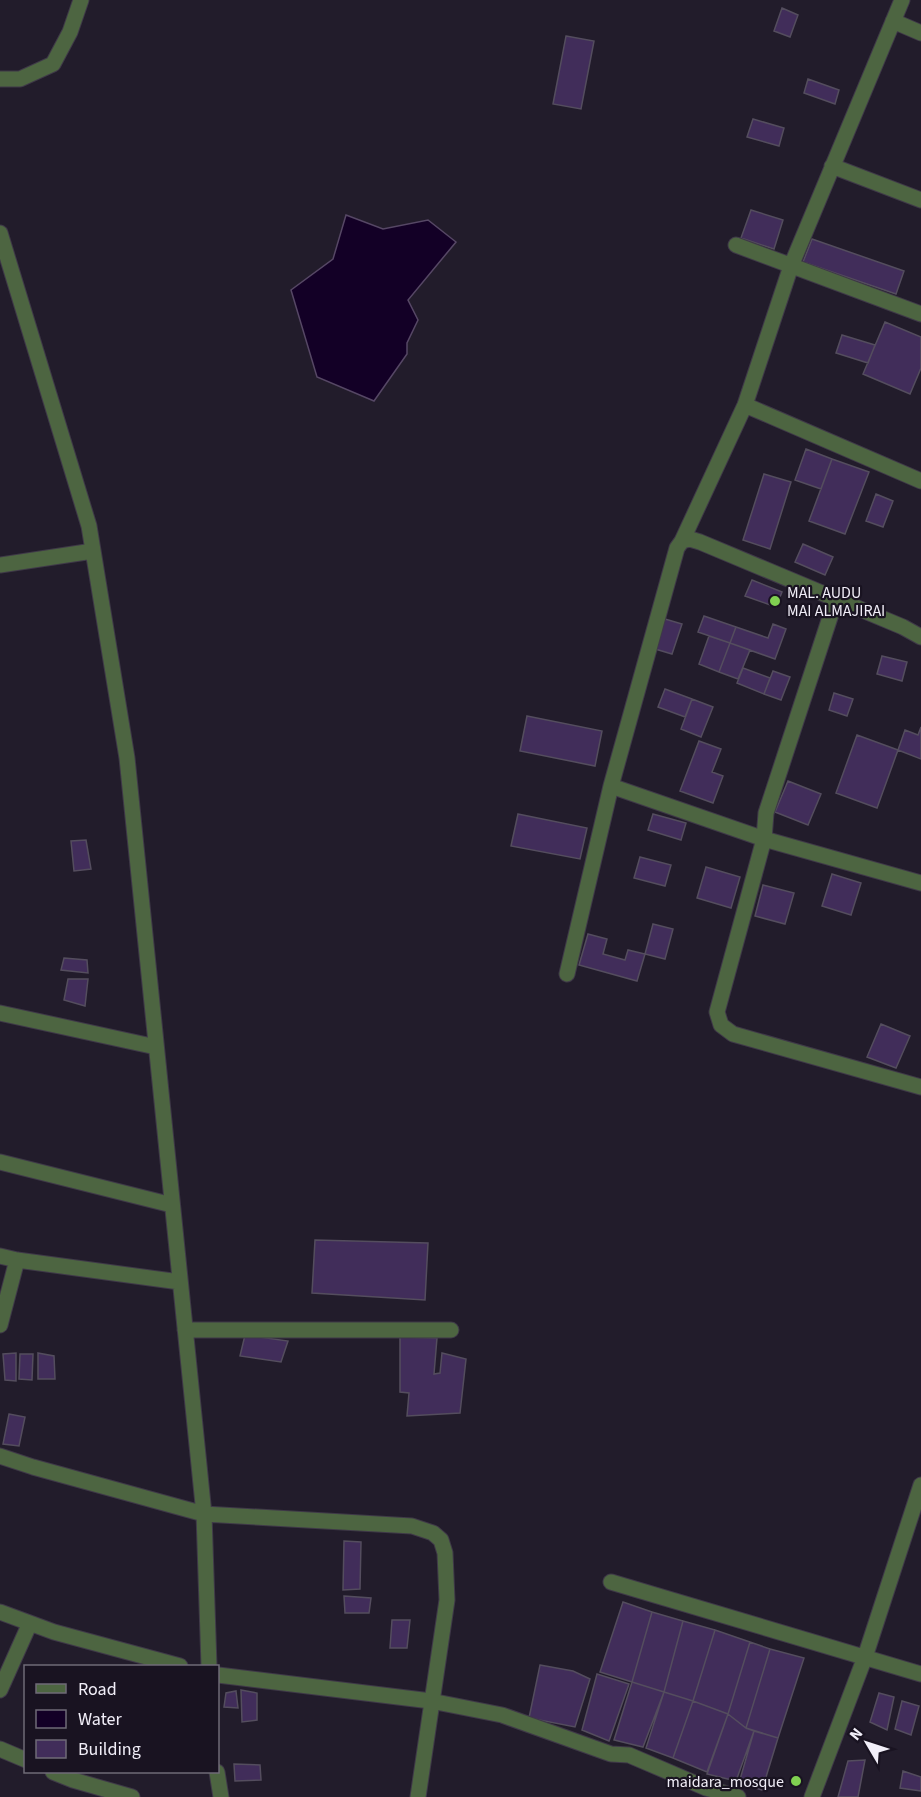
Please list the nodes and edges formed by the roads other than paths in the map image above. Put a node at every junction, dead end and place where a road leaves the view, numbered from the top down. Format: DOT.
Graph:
graph roads {
  1 [pos="81,0"];
  2 [pos="902,0"];
  3 [pos="893,21"];
  4 [pos="921,33"];
  5 [pos="0,79"];
  6 [pos="832,166"];
  7 [pos="921,200"];
  8 [pos="0,233"];
  9 [pos="736,245"];
  10 [pos="791,266"];
  11 [pos="921,314"];
  12 [pos="745,405"];
  13 [pos="921,481"];
  14 [pos="682,541"];
  15 [pos="93,551"];
  16 [pos="0,565"];
  17 [pos="836,599"];
  18 [pos="921,637"];
  19 [pos="611,786"];
  20 [pos="764,839"];
  21 [pos="921,883"];
  22 [pos="567,974"];
  23 [pos="0,1013"];
  24 [pos="156,1047"];
  25 [pos="921,1087"];
  26 [pos="0,1162"];
  27 [pos="172,1204"];
  28 [pos="0,1256"];
  29 [pos="17,1260"];
  30 [pos="180,1282"];
  31 [pos="0,1325"];
  32 [pos="185,1330"];
  33 [pos="450,1330"];
  34 [pos="0,1456"];
  35 [pos="921,1485"];
  36 [pos="204,1514"];
  37 [pos="611,1582"];
  38 [pos="0,1612"];
  39 [pos="30,1623"];
  40 [pos="865,1657"];
  41 [pos="176,1665"];
  42 [pos="209,1665"];
  43 [pos="921,1674"];
  44 [pos="219,1675"];
  45 [pos="0,1690"];
  46 [pos="431,1701"];
  47 [pos="0,1749"];
  48 [pos="24,1759"];
  49 [pos="56,1773"];
  50 [pos="217,1773"];
  51 [pos="132,1797"];
  52 [pos="221,1797"];
  53 [pos="418,1797"];
  54 [pos="738,1797"];
  55 [pos="812,1797"];
  1 -- 5 [label="street"];
  2 -- 3 [label="street"];
  3 -- 4 [label="street"];
  3 -- 6 [label="street"];
  6 -- 7 [label="street"];
  6 -- 10 [label="street"];
  8 -- 15 [label="street"];
  9 -- 10 [label="street"];
  10 -- 11 [label="street"];
  10 -- 12 [label="street"];
  12 -- 13 [label="street"];
  12 -- 14 [label="street"];
  14 -- 17 [label="street"];
  14 -- 19 [label="street"];
  15 -- 16 [label="street"];
  15 -- 24 [label="street"];
  17 -- 18 [label="street"];
  17 -- 20 [label="street"];
  19 -- 20 [label="street"];
  19 -- 22 [label="street"];
  20 -- 21 [label="street"];
  20 -- 25 [label="street"];
  23 -- 24 [label="street"];
  24 -- 27 [label="street"];
  26 -- 27 [label="street"];
  27 -- 30 [label="street"];
  28 -- 29 [label="street"];
  29 -- 30 [label="street"];
  29 -- 31 [label="street"];
  30 -- 32 [label="street"];
  32 -- 33 [label="street"];
  32 -- 36 [label="street"];
  34 -- 36 [label="street"];
  35 -- 40 [label="street"];
  36 -- 42 [label="street"];
  36 -- 46 [label="street"];
  37 -- 40 [label="street"];
  38 -- 39 [label="street"];
  39 -- 41 [label="street"];
  39 -- 45 [label="street"];
  40 -- 43 [label="street"];
  40 -- 55 [label="street"];
  44 -- 46 [label="street"];
  46 -- 53 [label="street"];
  46 -- 54 [label="street"];
  47 -- 48 [label="street"];
  49 -- 51 [label="street"];
  50 -- 52 [label="street"];
}
